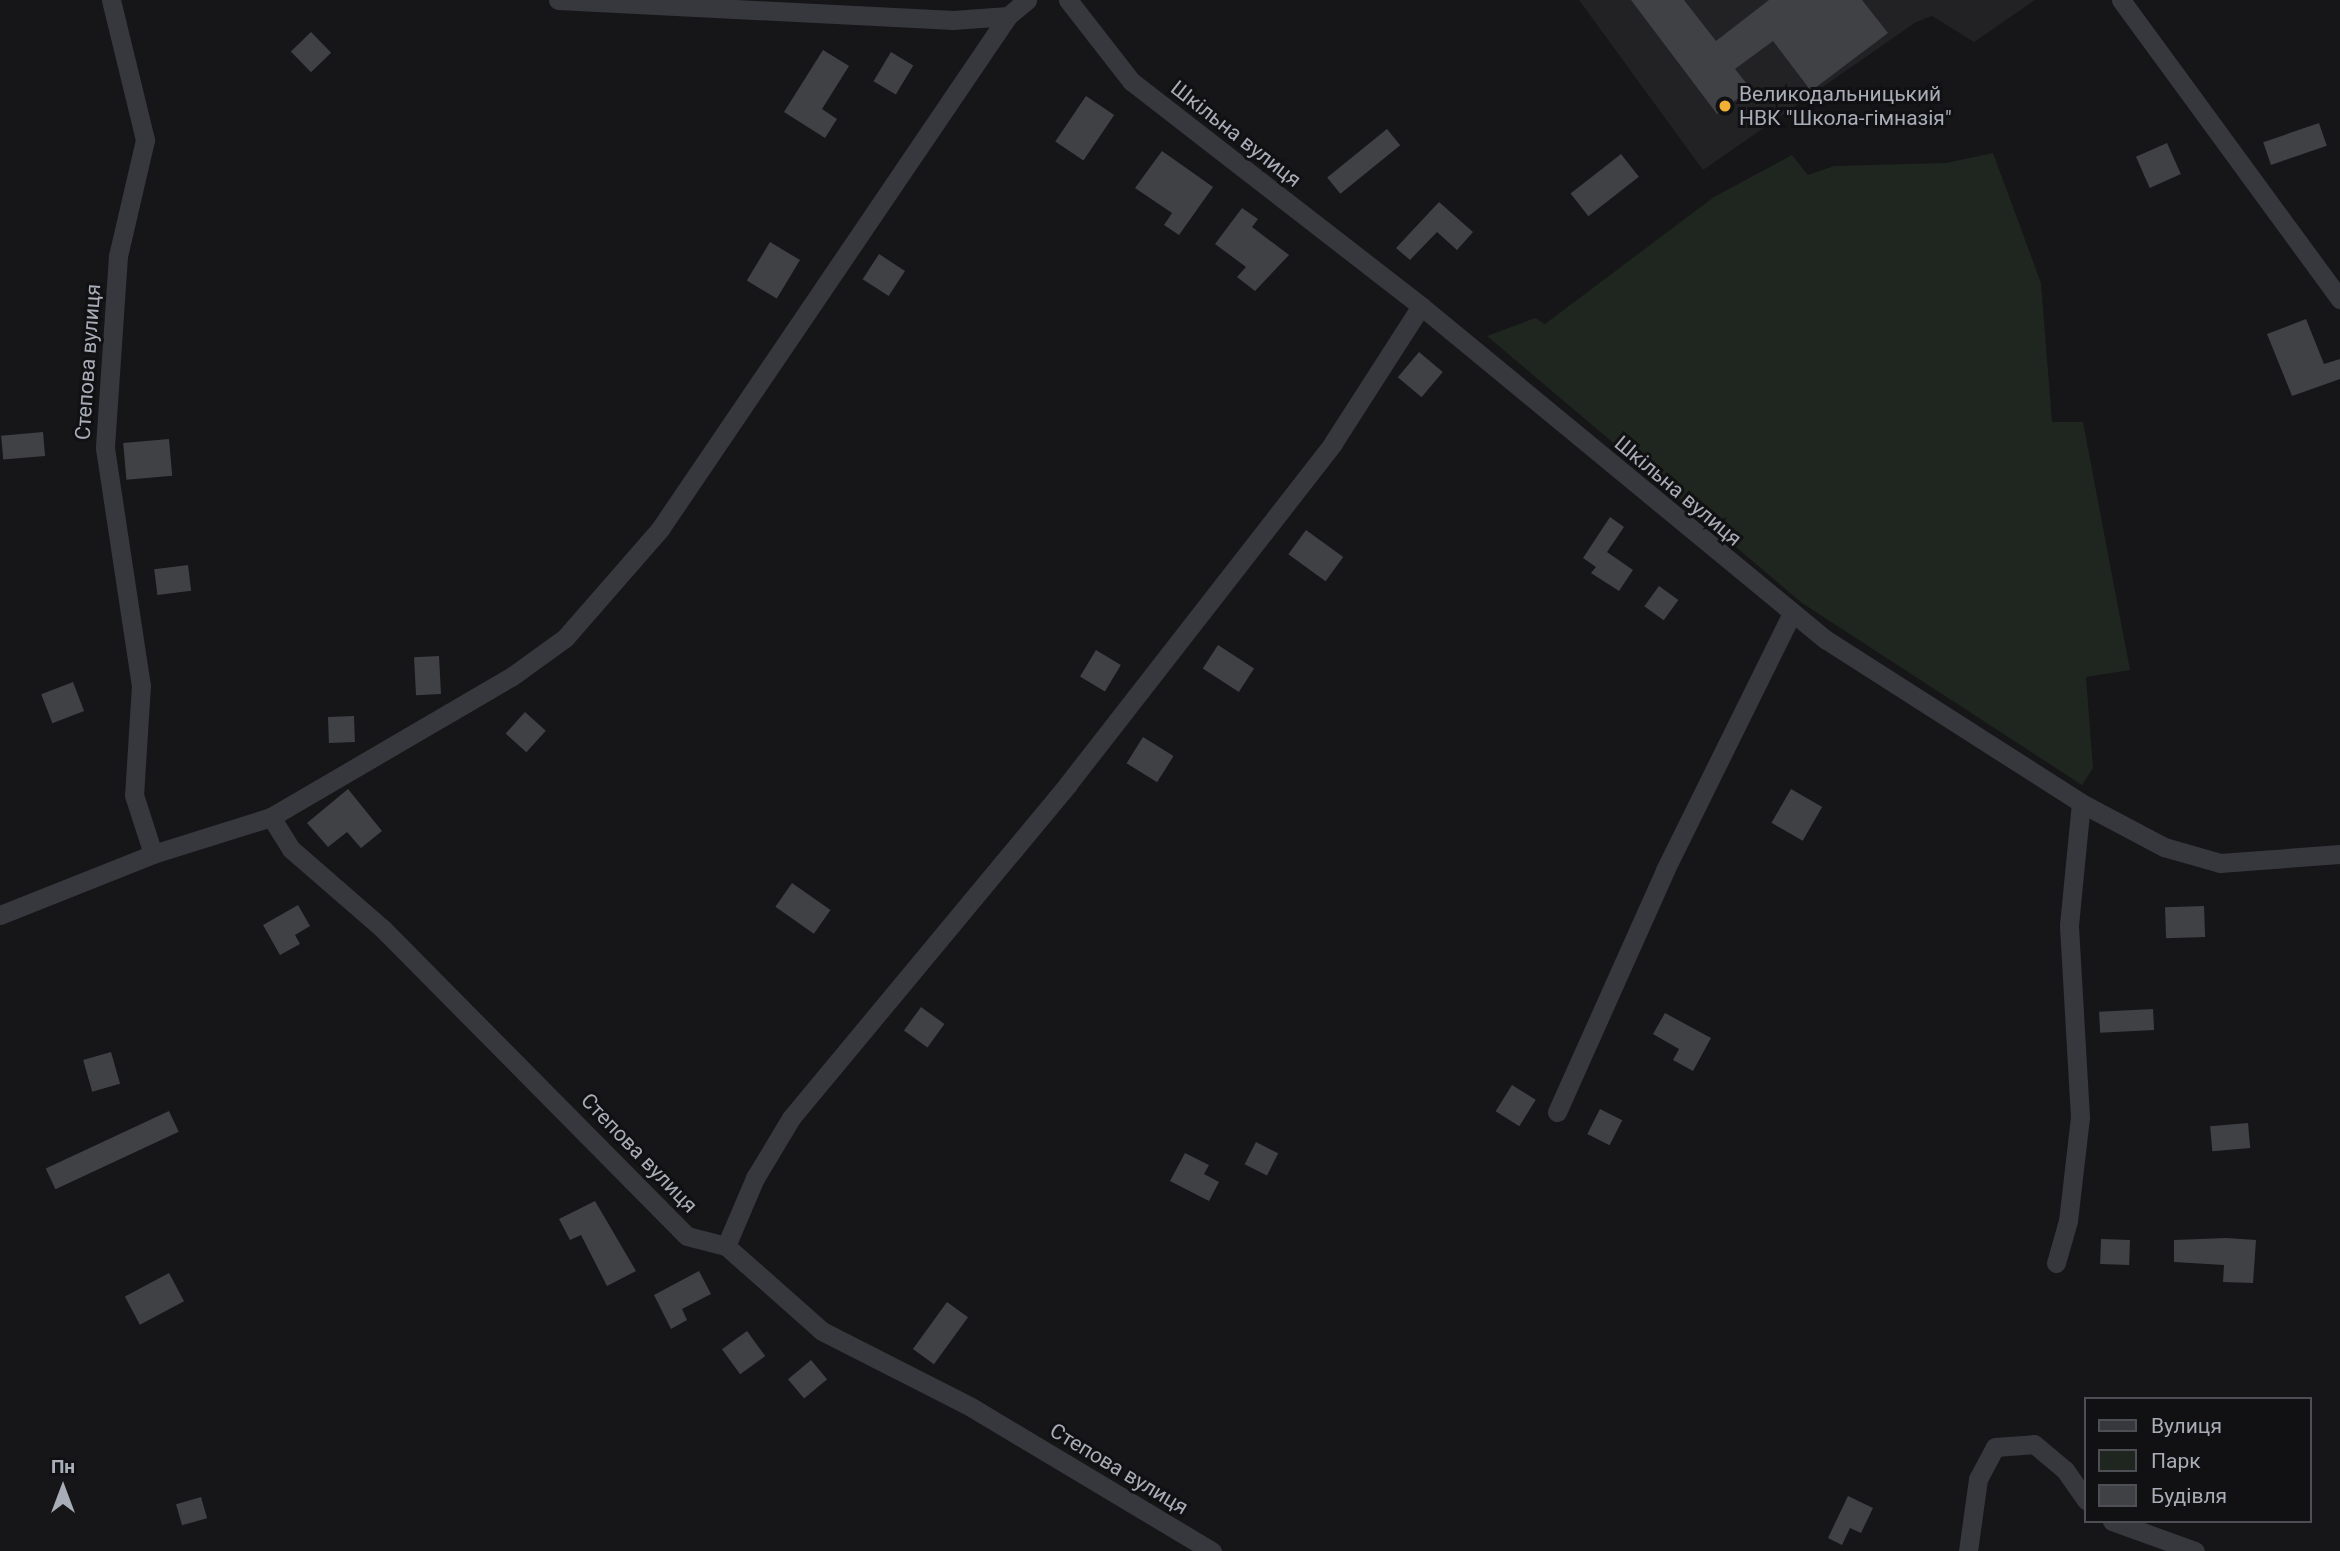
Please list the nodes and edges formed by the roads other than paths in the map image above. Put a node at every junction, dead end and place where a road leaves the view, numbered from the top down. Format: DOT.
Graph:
graph roads {
  1 [pos="111,0"];
  2 [pos="558,0"];
  3 [pos="1027,0"];
  4 [pos="1068,0"];
  5 [pos="2121,0"];
  6 [pos="1008,16"];
  7 [pos="2340,299"];
  8 [pos="1422,306"];
  9 [pos="1791,615"];
  10 [pos="2081,803"];
  11 [pos="271,817"];
  12 [pos="153,854"];
  13 [pos="2340,854"];
  14 [pos="0,915"];
  15 [pos="1557,1112"];
  16 [pos="726,1247"];
  17 [pos="2056,1263"];
  18 [pos="2084,1497"];
  19 [pos="2118,1523"];
  20 [pos="1212,1551"];
  21 [pos="1968,1551"];
  22 [pos="2195,1551"];
  1 -- 12 [label="street, Степова вулиця"];
  2 -- 6 [label="street"];
  3 -- 6 [label="street"];
  4 -- 8 [label="street, Шкільна вулиця"];
  5 -- 7 [label="street"];
  6 -- 11 [label="street"];
  8 -- 9 [label="street, Шкільна вулиця"];
  8 -- 16 [label="street"];
  9 -- 10 [label="street, Шкільна вулиця"];
  9 -- 15 [label="street"];
  10 -- 13 [label="street, Шкільна вулиця"];
  10 -- 17 [label="street"];
  11 -- 12 [label="street"];
  11 -- 16 [label="street, Степова вулиця"];
  12 -- 14 [label="street"];
  16 -- 20 [label="street, Степова вулиця"];
  18 -- 21 [label="street"];
  19 -- 22 [label="street"];
}
